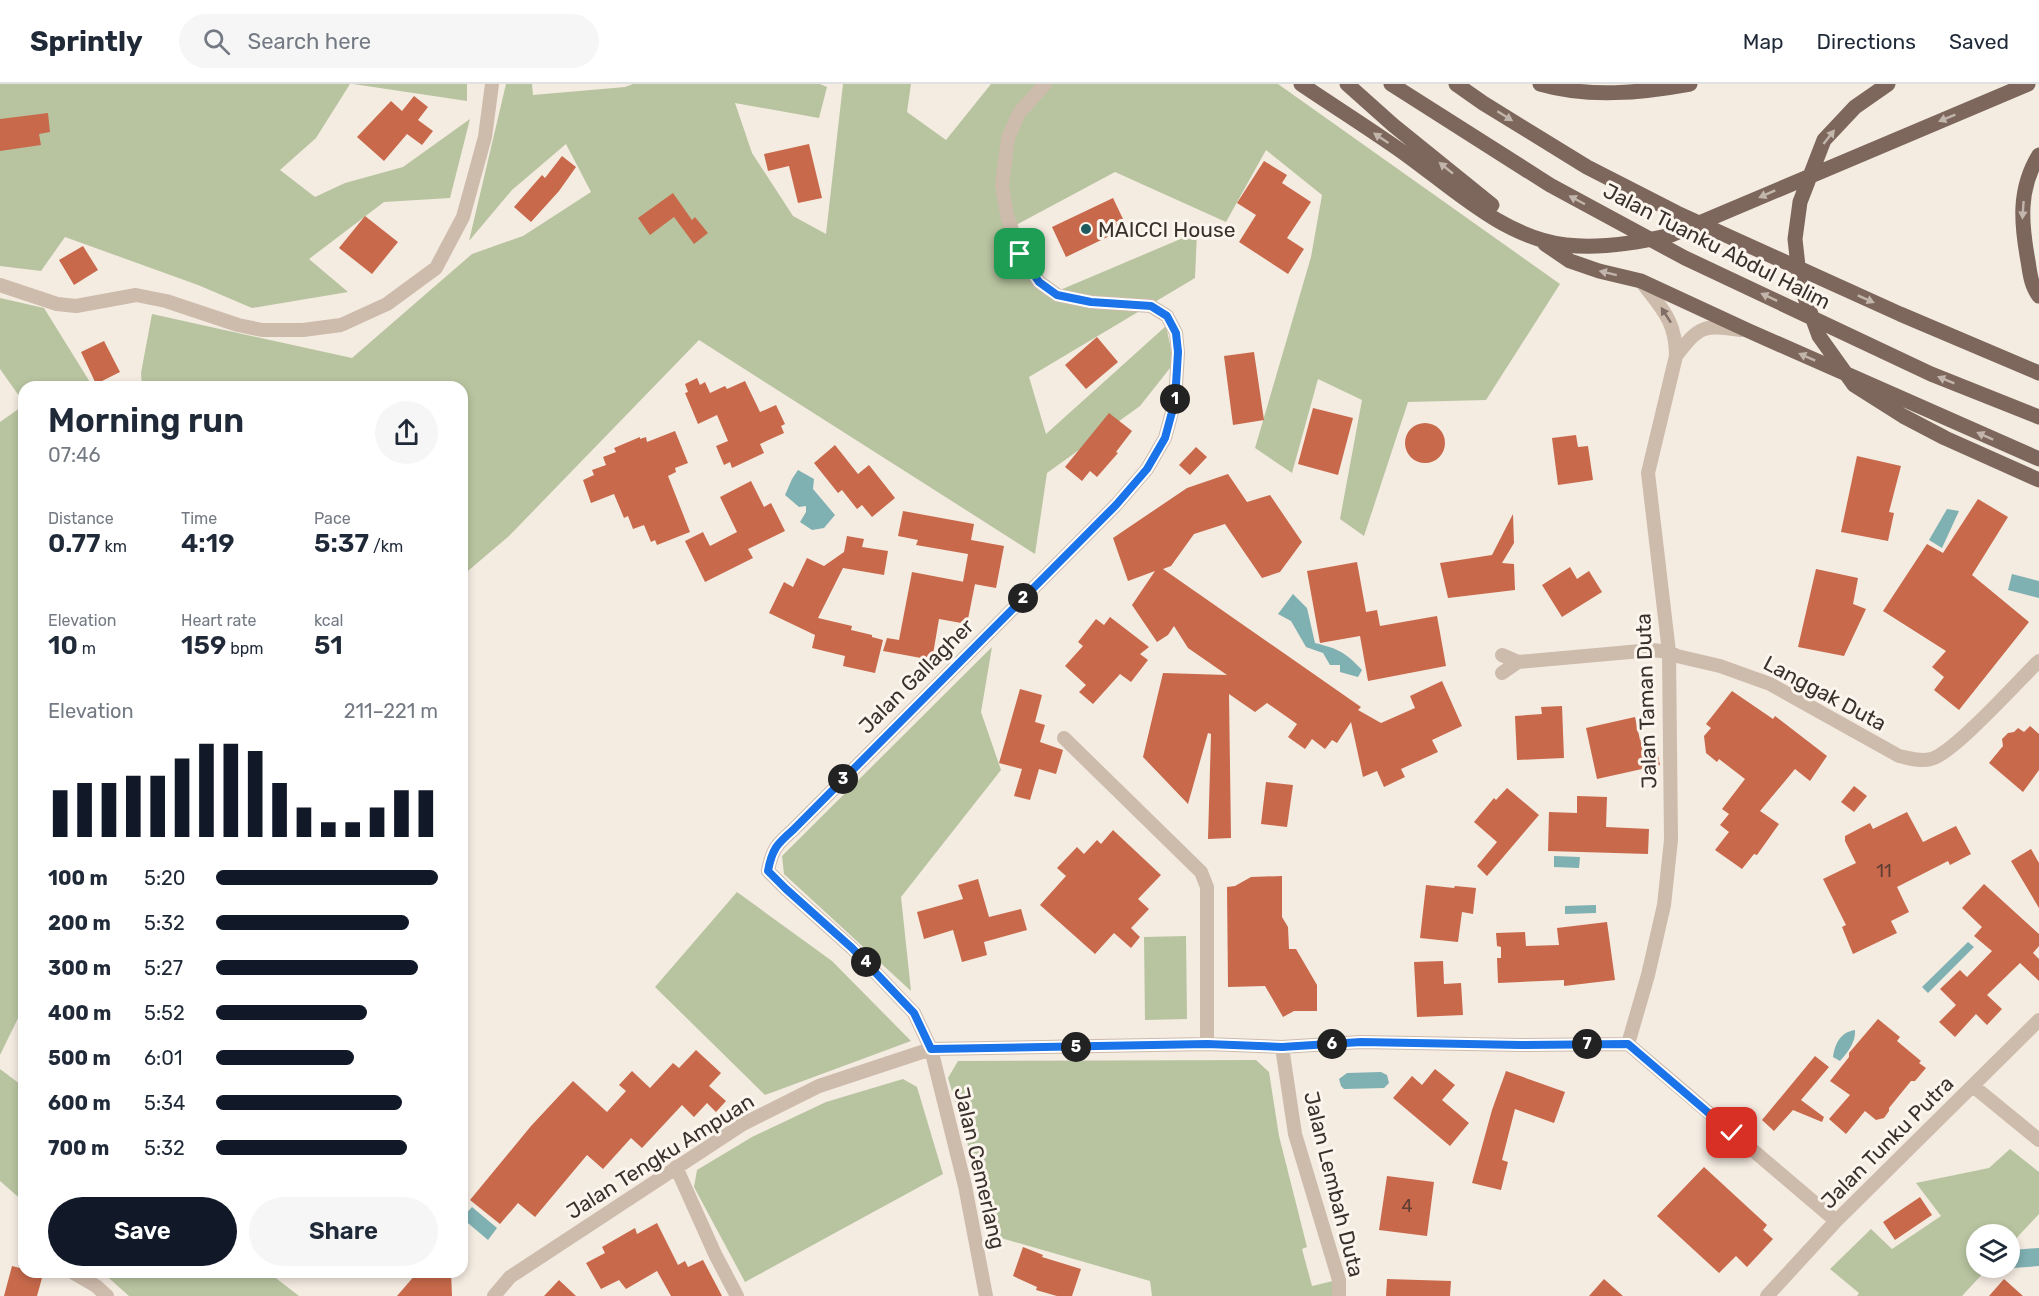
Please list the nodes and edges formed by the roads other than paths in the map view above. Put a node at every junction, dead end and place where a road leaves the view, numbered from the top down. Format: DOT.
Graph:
graph roads {
  1 [pos="492,84"];
  2 [pos="1045,84"];
  3 [pos="1301,84"];
  4 [pos="1347,84"];
  5 [pos="1391,84"];
  6 [pos="1456,84"];
  7 [pos="1540,84"];
  8 [pos="1690,84"];
  9 [pos="1888,84"];
  10 [pos="2028,84"];
  11 [pos="2039,155"];
  12 [pos="1641,281"];
  13 [pos="0,285"];
  14 [pos="2039,296"];
  15 [pos="1749,331"];
  16 [pos="1676,356"];
  17 [pos="2039,373"];
  18 [pos="2039,417"];
  19 [pos="2039,459"];
  20 [pos="2039,480"];
  21 [pos="1669,652"];
  22 [pos="1502,655"];
  23 [pos="2039,661"];
  24 [pos="1518,662"];
  25 [pos="1502,673"];
  26 [pos="1064,738"];
  27 [pos="2039,1020"];
  28 [pos="1207,1044"];
  29 [pos="1628,1044"];
  30 [pos="1282,1047"];
  31 [pos="931,1049"];
  32 [pos="1973,1086"];
  33 [pos="2039,1140"];
  34 [pos="676,1167"];
  35 [pos="1836,1221"];
  36 [pos="82,1278"];
  37 [pos="106,1296"];
  38 [pos="494,1296"];
  39 [pos="737,1296"];
  40 [pos="986,1296"];
  41 [pos="1339,1296"];
  42 [pos="1767,1296"];
  1 -- 13 [label="street"];
  2 -- 31 [label="street, Jalan Gallagher"];
  10 -- 3 [label="main road, one-way"];
  12 -- 4 [label="main road, one-way"];
  18 -- 5 [label="main road, Jalan Tuanku Abdul Halim, one-way"];
  6 -- 17 [label="main road, Jalan Tuanku Abdul Halim, one-way"];
  7 -- 8 [label="main road"];
  20 -- 9 [label="main road, one-way"];
  11 -- 14 [label="main road, one-way"];
  12 -- 15 [label="main road"];
  16 -- 12 [label="street, Jalan Taman Duta, one-way"];
  15 -- 16 [label="street, Jalan Taman Duta"];
  19 -- 15 [label="main road, one-way"];
  16 -- 21 [label="street, Jalan Taman Duta"];
  21 -- 23 [label="street, Langgak Duta"];
  21 -- 24 [label="street, Langgak Duta"];
  21 -- 29 [label="street, Jalan Taman Duta"];
  22 -- 24 [label="street"];
  24 -- 25 [label="street"];
  26 -- 28 [label="street"];
  27 -- 32 [label="street, Jalan Tunku Putra"];
  28 -- 30 [label="street, Jalan Tengku Ampuan"];
  28 -- 31 [label="street, Jalan Tengku Ampuan"];
  29 -- 30 [label="street, Jalan Tengku Ampuan"];
  29 -- 35 [label="street"];
  30 -- 41 [label="street, Jalan Lembah Duta"];
  31 -- 34 [label="street, Jalan Tengku Ampuan"];
  31 -- 40 [label="street, Jalan Cemerlang"];
  32 -- 33 [label="street"];
  32 -- 35 [label="street, Jalan Tunku Putra"];
  34 -- 38 [label="street, Jalan Tengku Ampuan"];
  34 -- 39 [label="street"];
  35 -- 42 [label="street, Jalan Tunku Putra"];
  36 -- 37 [label="street"];
}
